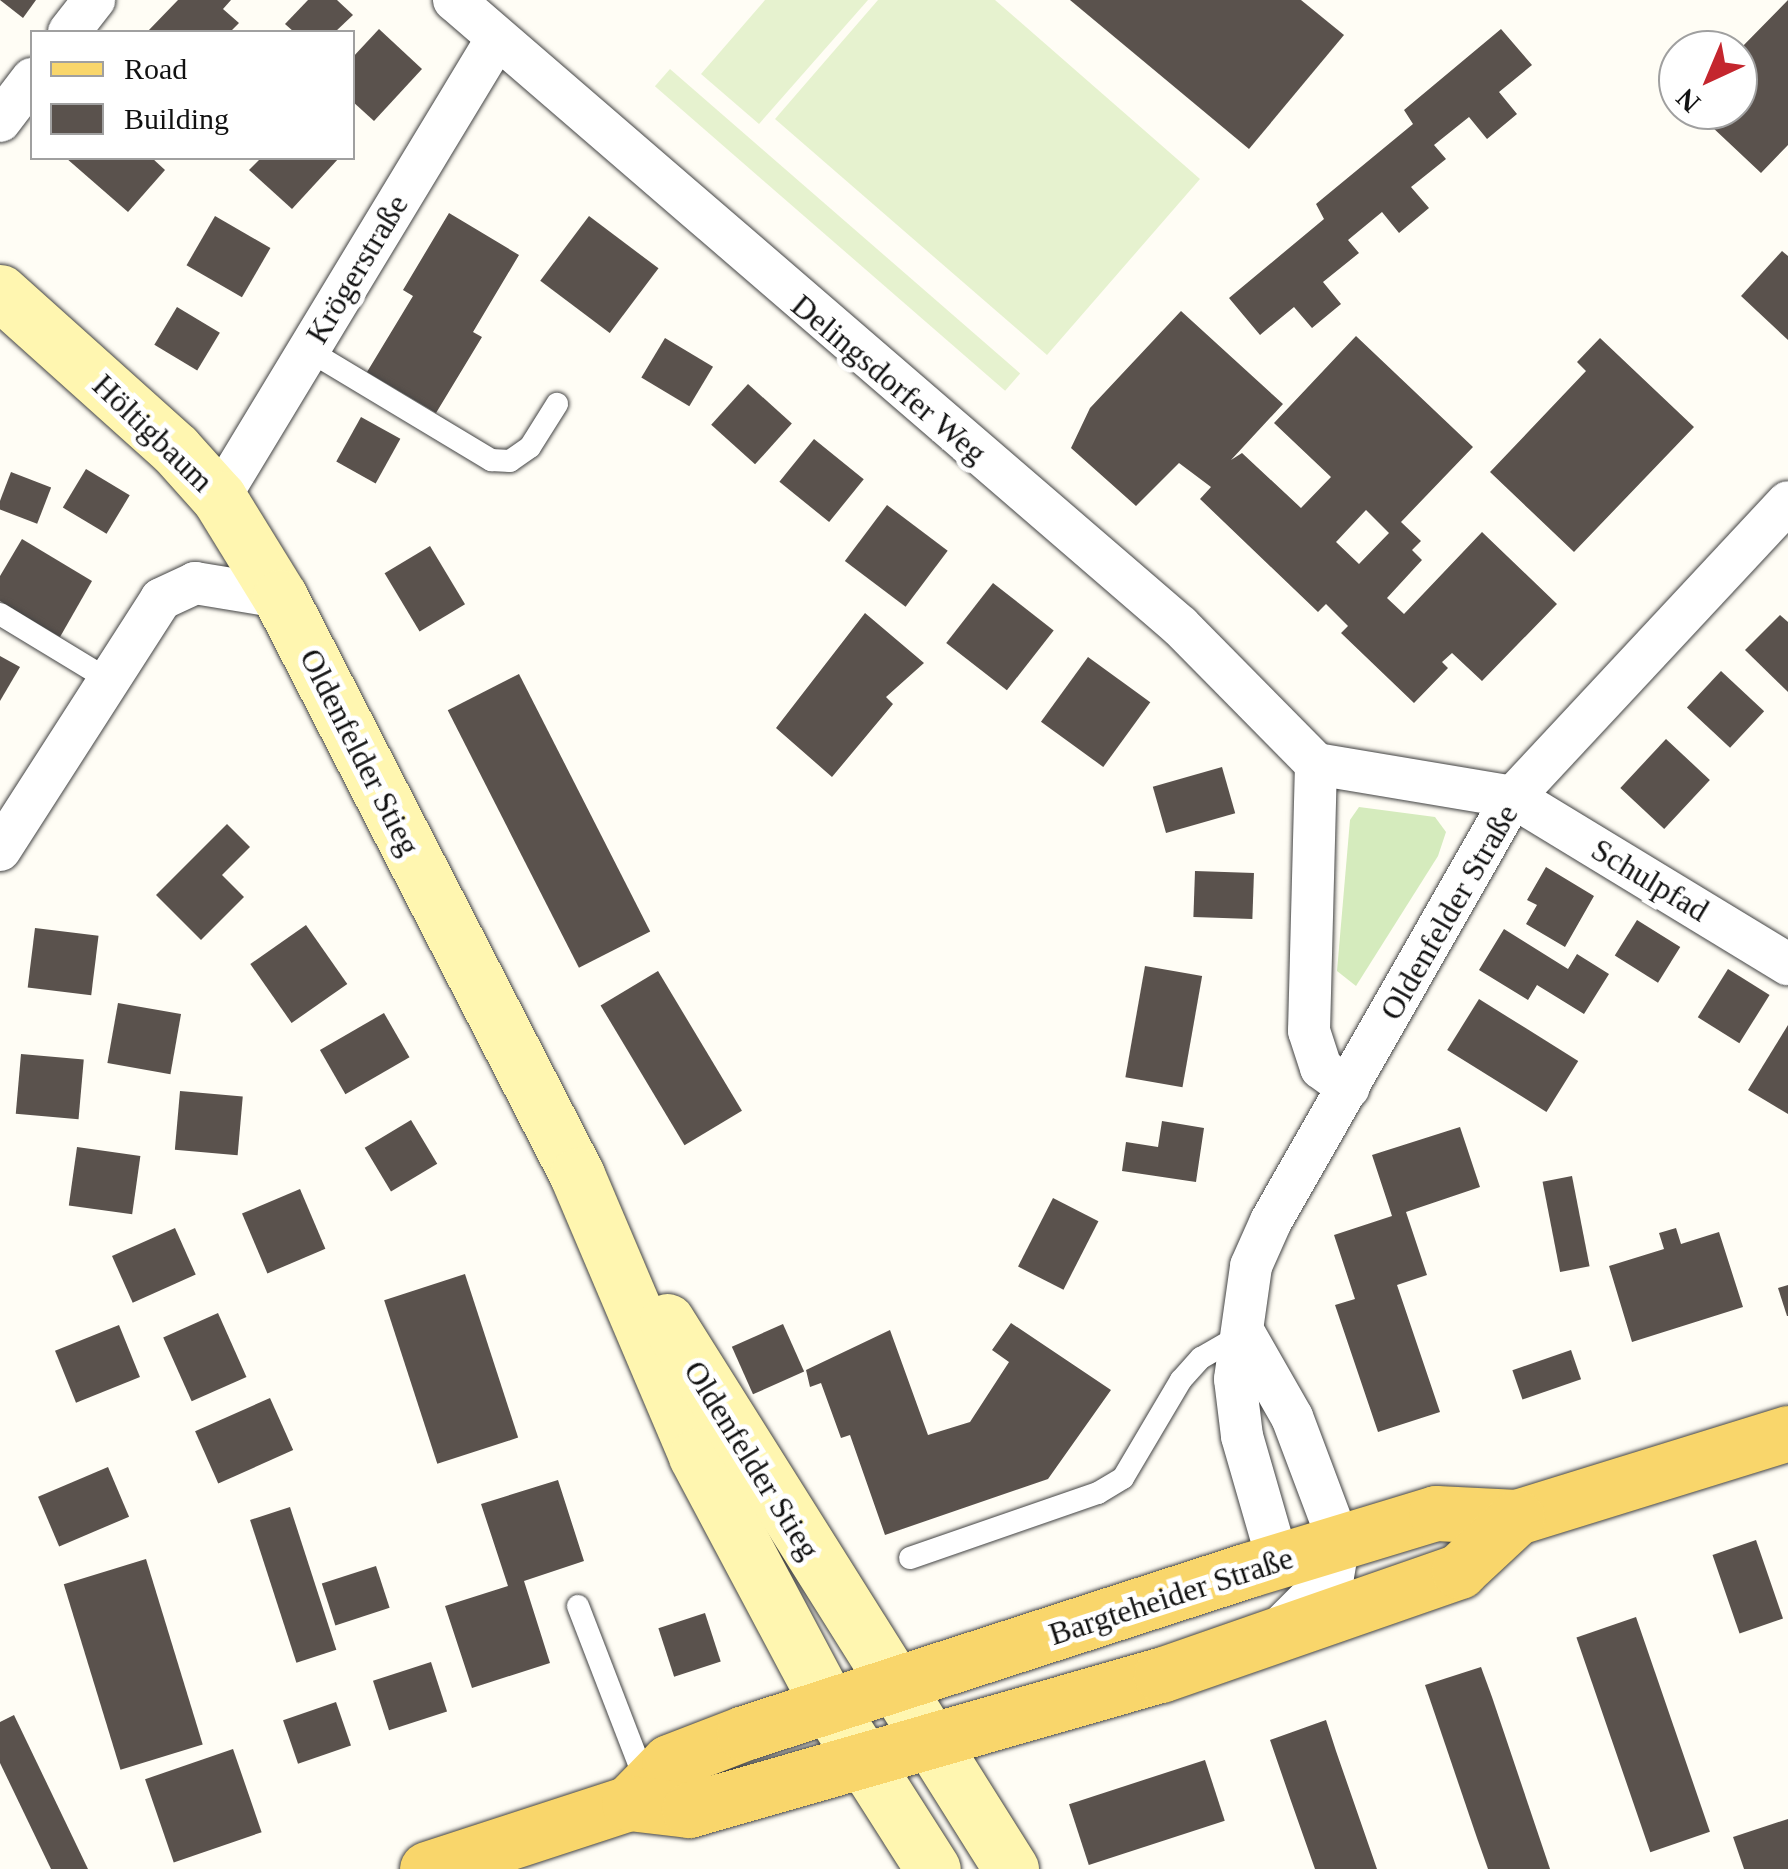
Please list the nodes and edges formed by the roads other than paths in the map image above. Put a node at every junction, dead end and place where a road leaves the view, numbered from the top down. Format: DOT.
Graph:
graph roads {
  1 [pos="94,0"];
  2 [pos="454,0"];
  3 [pos="71,30"];
  4 [pos="496,40"];
  5 [pos="30,82"];
  6 [pos="0,122"];
  7 [pos="0,292"];
  8 [pos="308,350"];
  9 [pos="557,404"];
  10 [pos="218,498"];
  11 [pos="1788,502"];
  12 [pos="280,596"];
  13 [pos="0,614"];
  14 [pos="107,678"];
  15 [pos="1316,764"];
  16 [pos="1513,797"];
  17 [pos="0,850"];
  18 [pos="1788,964"];
  19 [pos="1349,1088"];
  20 [pos="577,1175"];
  21 [pos="1244,1334"];
  22 [pos="1788,1433"];
  23 [pos="1518,1517"];
  24 [pos="1339,1542"];
  25 [pos="910,1558"];
  26 [pos="1278,1560"];
  27 [pos="578,1606"];
  28 [pos="1271,1636"];
  29 [pos="892,1685"];
  30 [pos="828,1706"];
  31 [pos="930,1742"];
  32 [pos="862,1763"];
  33 [pos="638,1794"];
  34 [pos="435,1868"];
  35 [pos="933,1869"];
  36 [pos="1010,1869"];
  1 -- 3 [label="street"];
  2 -- 4 [label="street, Delingsdorfer Weg"];
  4 -- 8 [label="street, Krögerstraße"];
  4 -- 15 [label="street, Delingsdorfer Weg"];
  5 -- 6 [label="street"];
  7 -- 10 [label="main road, Höltigbaum"];
  8 -- 9 [label="lane"];
  8 -- 10 [label="street, Krögerstraße"];
  10 -- 12 [label="main road, Höltigbaum"];
  11 -- 16 [label="street, Oldenfelder Straße"];
  12 -- 14 [label="street"];
  12 -- 20 [label="main road, Oldenfelder Stieg"];
  13 -- 14 [label="lane"];
  14 -- 17 [label="street"];
  15 -- 16 [label="street"];
  15 -- 19 [label="street"];
  16 -- 18 [label="street, Schulpfad"];
  16 -- 19 [label="street, Oldenfelder Straße"];
  19 -- 21 [label="street, Oldenfelder Straße"];
  20 -- 29 [label="main road, Oldenfelder Stieg"];
  20 -- 30 [label="main road, Oldenfelder Stieg"];
  21 -- 24 [label="street"];
  21 -- 25 [label="lane"];
  21 -- 26 [label="street, Oldenfelder Straße"];
  22 -- 23 [label="main road, Bargteheider Straße"];
  23 -- 24 [label="main road, Bargteheider Straße"];
  23 -- 28 [label="main road, Bargteheider Straße"];
  24 -- 26 [label="main road, Bargteheider Straße"];
  24 -- 28 [label="street"];
  26 -- 29 [label="main road, Bargteheider Straße"];
  27 -- 33 [label="lane"];
  28 -- 31 [label="main road, Bargteheider Straße"];
  29 -- 30 [label="main road, Bargteheider Straße"];
  29 -- 31 [label="main road, Oldenfelder Stieg"];
  30 -- 32 [label="main road, Oldenfelder Stieg"];
  30 -- 33 [label="main road, Bargteheider Straße"];
  31 -- 32 [label="main road, Bargteheider Straße"];
  31 -- 36 [label="main road, Oldenfelder Stieg"];
  32 -- 33 [label="main road, Bargteheider Straße"];
  32 -- 35 [label="main road, Oldenfelder Stieg"];
  33 -- 34 [label="main road"];
}
